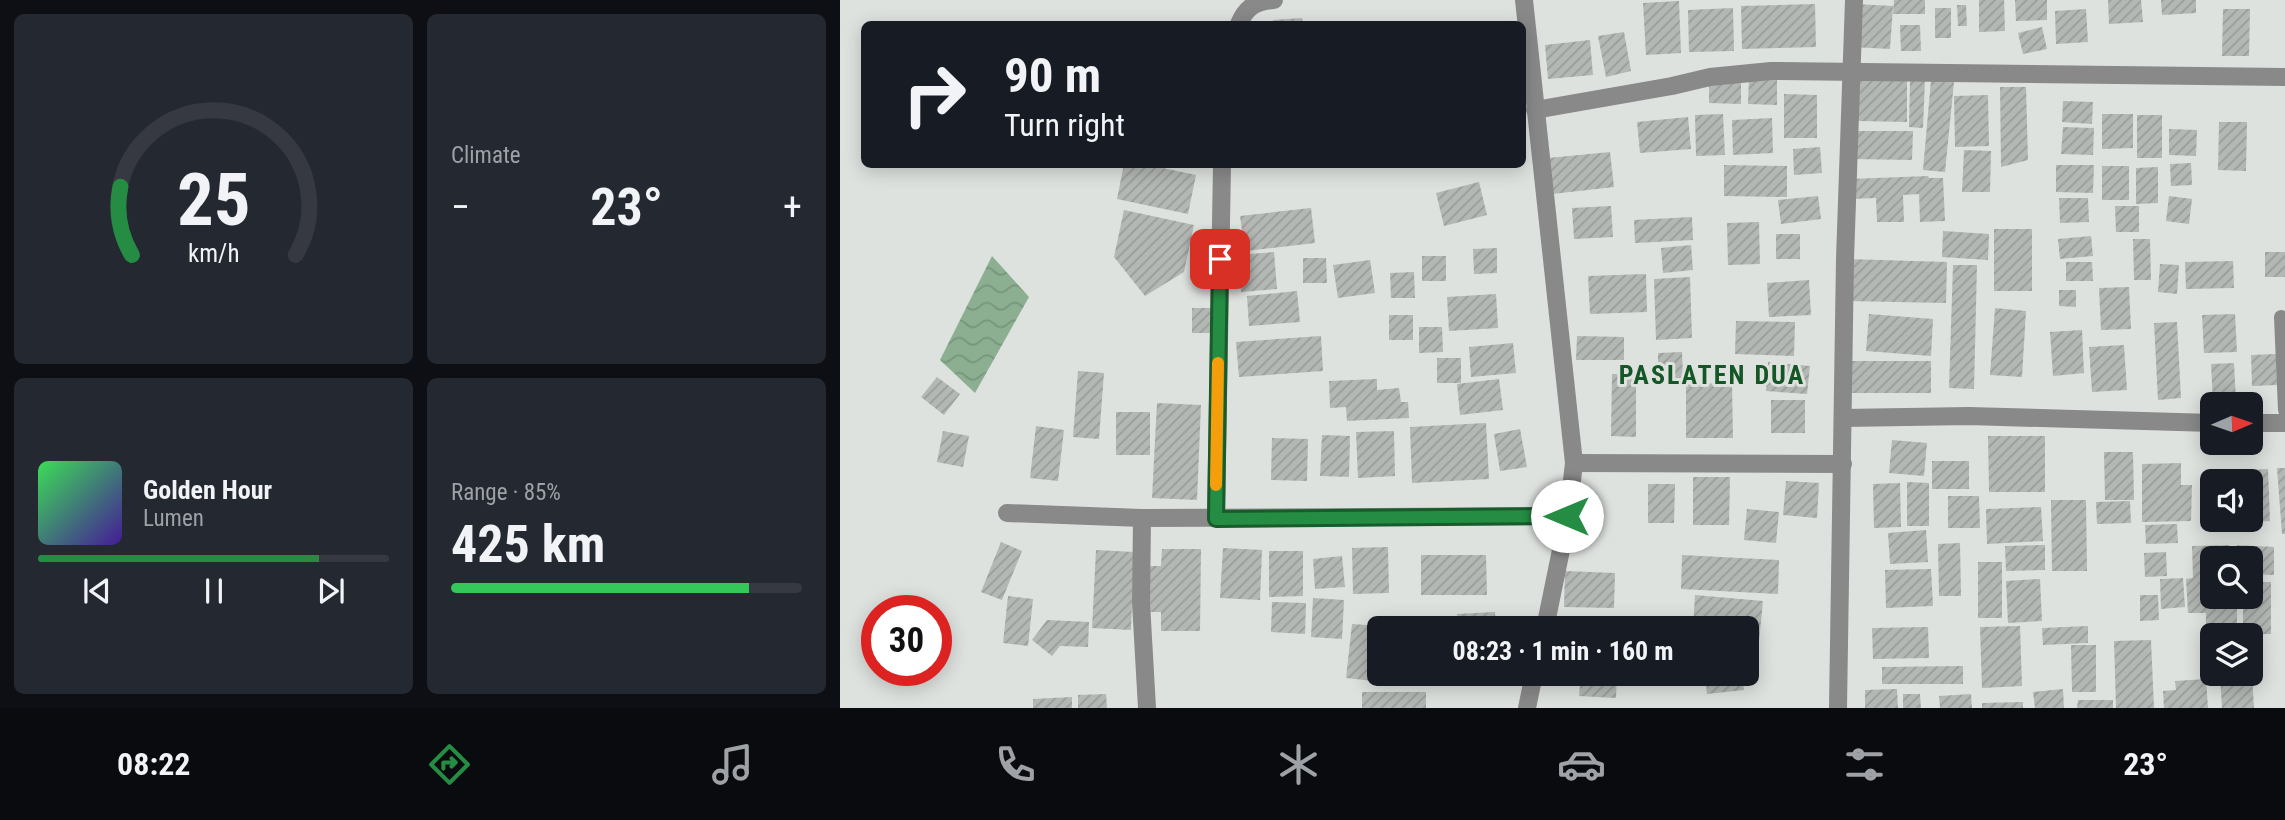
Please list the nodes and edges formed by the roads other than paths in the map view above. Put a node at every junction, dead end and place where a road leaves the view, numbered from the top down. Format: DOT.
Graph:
graph roads {
  1 [pos="1274,0"];
  2 [pos="1524,0"];
  3 [pos="1854,0"];
  4 [pos="1241,21"];
  5 [pos="1850,72"];
  6 [pos="2285,77"];
  7 [pos="1535,110"];
  8 [pos="1222,168"];
  9 [pos="2281,317"];
  10 [pos="2285,410"];
  11 [pos="1843,418"];
  12 [pos="2200,423"];
  13 [pos="2263,423"];
  14 [pos="2285,423"];
  15 [pos="1574,463"];
  16 [pos="1843,464"];
  17 [pos="1007,513"];
  18 [pos="1567,516"];
  19 [pos="1142,518"];
  20 [pos="1216,519"];
  21 [pos="1547,616"];
  22 [pos="1532,686"];
  23 [pos="1147,708"];
  24 [pos="1527,708"];
  25 [pos="1838,708"];
  1 -- 4 [label="street"];
  2 -- 7 [label="street"];
  3 -- 5 [label="street"];
  5 -- 6 [label="street"];
  5 -- 7 [label="street"];
  5 -- 11 [label="street"];
  7 -- 15 [label="street"];
  8 -- 20 [label="street"];
  9 -- 10 [label="lane"];
  11 -- 12 [label="street"];
  11 -- 16 [label="street"];
  13 -- 14 [label="street"];
  15 -- 16 [label="street"];
  15 -- 18 [label="street"];
  16 -- 25 [label="street"];
  17 -- 19 [label="street"];
  18 -- 20 [label="street"];
  18 -- 21 [label="street"];
  19 -- 20 [label="street"];
  19 -- 23 [label="street"];
  22 -- 24 [label="street"];
}
